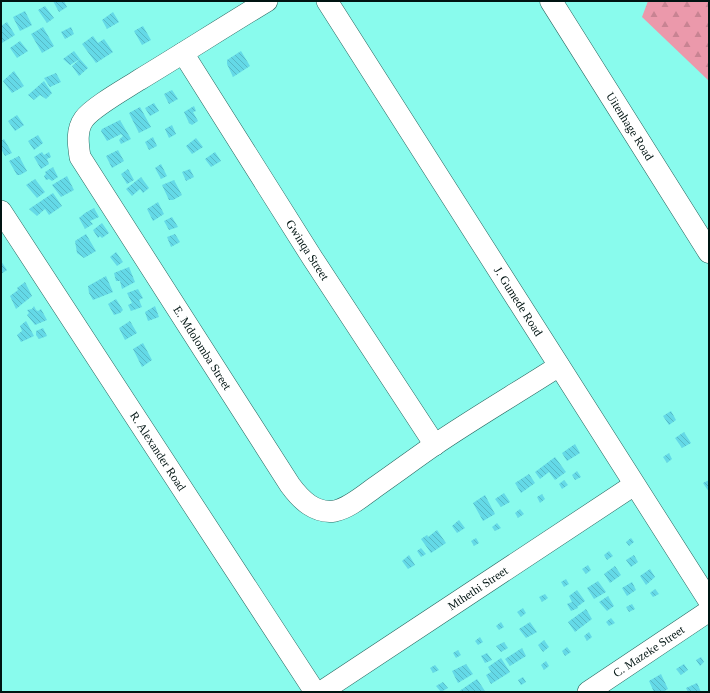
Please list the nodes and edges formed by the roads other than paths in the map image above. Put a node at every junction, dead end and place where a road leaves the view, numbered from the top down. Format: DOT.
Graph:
graph roads {
  1 [pos="267,1"];
  2 [pos="327,1"];
  3 [pos="551,1"];
  4 [pos="183,53"];
  5 [pos="1,211"];
  6 [pos="709,252"];
  7 [pos="559,366"];
  8 [pos="435,445"];
  9 [pos="634,484"];
  10 [pos="709,600"];
  11 [pos="709,611"];
  12 [pos="315,692"];
  13 [pos="321,692"];
  14 [pos="590,692"];
  1 -- 4 [label="street, E. Mdolomba Street"];
  2 -- 7 [label="street, J. Gumede Road"];
  3 -- 6 [label="main road, Uitenhage Road"];
  4 -- 8 [label="street, Gwinqa Street"];
  4 -- 8 [label="street, E. Mdolomba Street"];
  5 -- 12 [label="street, R. Alexander Road"];
  7 -- 8 [label="street, E. Mdolomba Street"];
  7 -- 9 [label="street, J. Gumede Road"];
  9 -- 10 [label="street, J. Gumede Road"];
  9 -- 13 [label="street, Mthethi Street"];
  11 -- 14 [label="street, C. Mazeke Street"];
}
